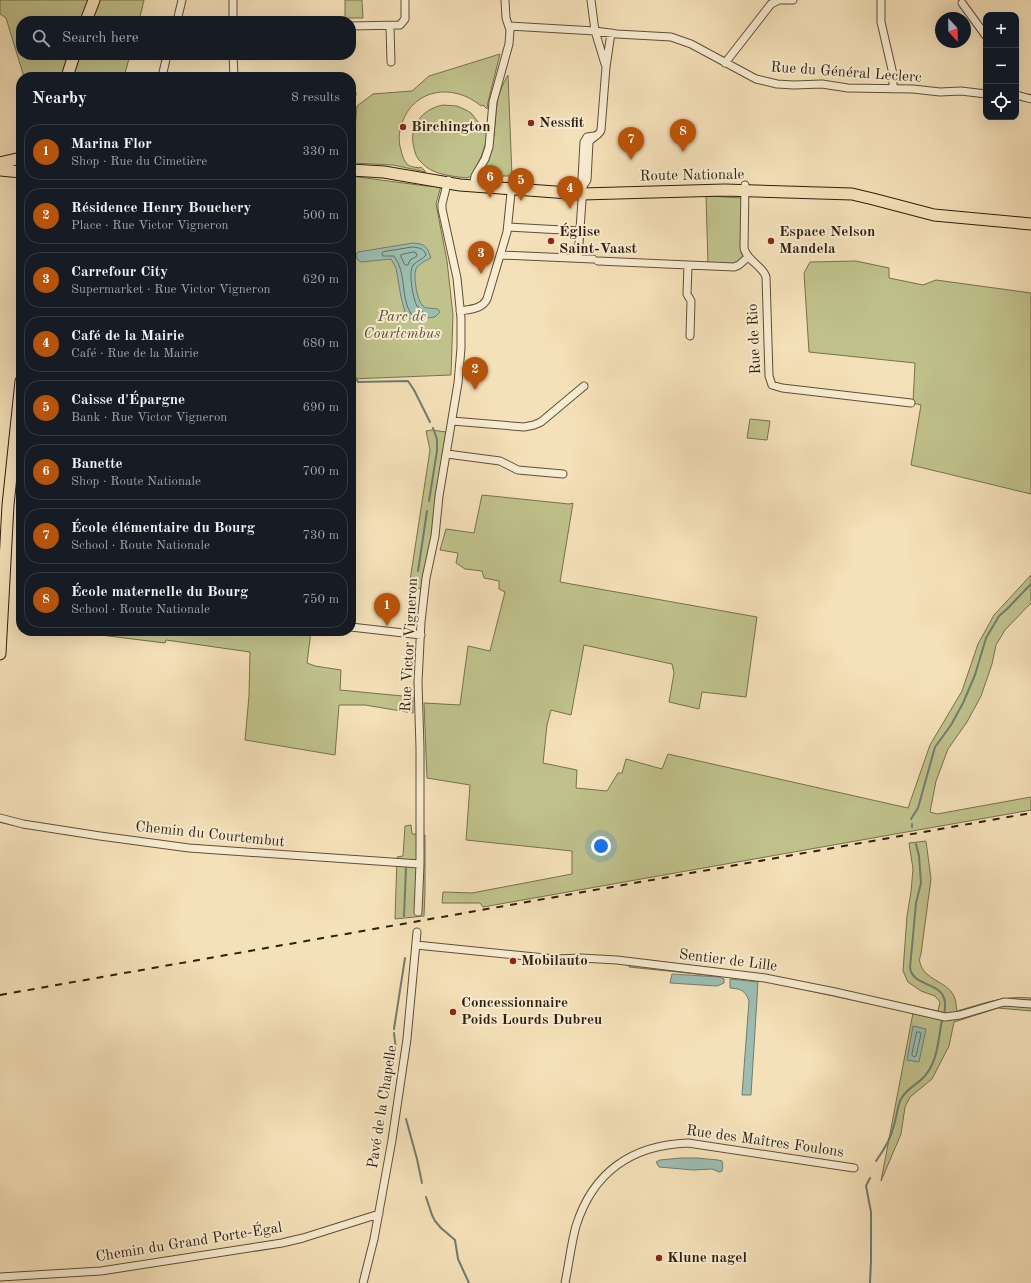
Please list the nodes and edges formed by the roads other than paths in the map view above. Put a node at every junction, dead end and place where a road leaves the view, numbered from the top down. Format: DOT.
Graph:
graph roads {
  1 [pos="94,0"];
  2 [pos="182,0"];
  3 [pos="233,0"];
  4 [pos="405,0"];
  5 [pos="505,0"];
  6 [pos="591,0"];
  7 [pos="793,0"];
  8 [pos="881,0"];
  9 [pos="962,3"];
  10 [pos="88,16"];
  11 [pos="91,16"];
  12 [pos="178,16"];
  13 [pos="233,16"];
  14 [pos="356,26"];
  15 [pos="390,26"];
  16 [pos="509,26"];
  17 [pos="595,31"];
  18 [pos="983,32"];
  19 [pos="611,33"];
  20 [pos="72,60"];
  21 [pos="78,60"];
  22 [pos="166,60"];
  23 [pos="234,60"];
  24 [pos="390,62"];
  25 [pos="725,63"];
  26 [pos="606,67"];
  27 [pos="69,72"];
  28 [pos="75,72"];
  29 [pos="163,72"];
  30 [pos="234,72"];
  31 [pos="893,89"];
  32 [pos="983,94"];
  33 [pos="1019,96"];
  34 [pos="1031,99"];
  35 [pos="16,159"];
  36 [pos="0,163"];
  37 [pos="356,166"];
  38 [pos="0,170"];
  39 [pos="356,170"];
  40 [pos="16,172"];
  41 [pos="448,181"];
  42 [pos="473,184"];
  43 [pos="512,186"];
  44 [pos="745,188"];
  45 [pos="583,190"];
  46 [pos="1031,218"];
  47 [pos="1031,224"];
  48 [pos="508,227"];
  49 [pos="580,230"];
  50 [pos="501,255"];
  51 [pos="748,257"];
  52 [pos="578,258"];
  53 [pos="688,265"];
  54 [pos="460,311"];
  55 [pos="690,336"];
  56 [pos="584,386"];
  57 [pos="911,403"];
  58 [pos="452,421"];
  59 [pos="16,430"];
  60 [pos="446,454"];
  61 [pos="563,474"];
  62 [pos="356,628"];
  63 [pos="421,635"];
  64 [pos="0,654"];
  65 [pos="0,818"];
  66 [pos="420,864"];
  67 [pos="418,912"];
  68 [pos="417,932"];
  69 [pos="416,945"];
  70 [pos="1031,1004"];
  71 [pos="854,1168"];
  72 [pos="379,1214"];
  73 [pos="374,1239"];
  74 [pos="0,1277"];
  75 [pos="363,1283"];
  76 [pos="368,1283"];
  77 [pos="565,1283"];
  1 -- 10 [label="main road"];
  1 -- 11 [label="main road"];
  2 -- 12 [label="street"];
  3 -- 13 [label="street"];
  4 -- 15 [label="street"];
  5 -- 16 [label="street"];
  6 -- 17 [label="street"];
  7 -- 25 [label="street"];
  8 -- 31 [label="street"];
  9 -- 18 [label="street"];
  14 -- 15 [label="street"];
  15 -- 24 [label="street"];
  16 -- 17 [label="street, Rue du Général Leclerc"];
  16 -- 42 [label="street"];
  17 -- 19 [label="street, Rue du Général Leclerc"];
  17 -- 26 [label="street"];
  19 -- 25 [label="street, Rue du Général Leclerc"];
  19 -- 26 [label="street"];
  20 -- 27 [label="main road"];
  21 -- 28 [label="main road"];
  22 -- 29 [label="street"];
  23 -- 30 [label="street"];
  25 -- 31 [label="street, Rue du Général Leclerc"];
  26 -- 45 [label="street"];
  31 -- 32 [label="street, Rue du Général Leclerc"];
  33 -- 34 [label="street"];
  35 -- 36 [label="main road"];
  37 -- 41 [label="main road, Route Nationale"];
  38 -- 40 [label="main road"];
  39 -- 41 [label="main road, Route Nationale"];
  41 -- 42 [label="main road, Route Nationale"];
  41 -- 54 [label="street, Rue Victor Vigneron"];
  42 -- 43 [label="main road, Route Nationale"];
  43 -- 45 [label="main road, Route Nationale"];
  43 -- 48 [label="street"];
  44 -- 45 [label="main road, Route Nationale"];
  44 -- 46 [label="main road, Route Nationale"];
  44 -- 47 [label="main road, Route Nationale"];
  44 -- 51 [label="street"];
  45 -- 49 [label="street"];
  48 -- 49 [label="street"];
  48 -- 50 [label="street"];
  49 -- 52 [label="street"];
  50 -- 52 [label="street"];
  50 -- 54 [label="street"];
  51 -- 53 [label="street"];
  51 -- 57 [label="street, Rue de Rio"];
  52 -- 53 [label="street"];
  53 -- 55 [label="street"];
  54 -- 58 [label="street, Rue Victor Vigneron"];
  56 -- 58 [label="street"];
  58 -- 60 [label="street, Rue Victor Vigneron"];
  59 -- 64 [label="main road"];
  60 -- 61 [label="street"];
  60 -- 63 [label="street, Rue Victor Vigneron"];
  62 -- 63 [label="street"];
  63 -- 66 [label="street, Rue Victor Vigneron"];
  65 -- 66 [label="street, Chemin du Courtembut"];
  66 -- 67 [label="street, Rue Victor Vigneron"];
  68 -- 69 [label="street, Pavé de la Chapelle"];
  69 -- 70 [label="street, Sentier de Lille"];
  69 -- 72 [label="street, Pavé de la Chapelle"];
  71 -- 77 [label="street, Rue des Maîtres Foulons"];
  72 -- 73 [label="street, Pavé de la Chapelle"];
  72 -- 74 [label="street, Chemin du Grand Porte-Égal"];
  73 -- 75 [label="street, Pavé de la Chapelle"];
  73 -- 76 [label="street"];
}
